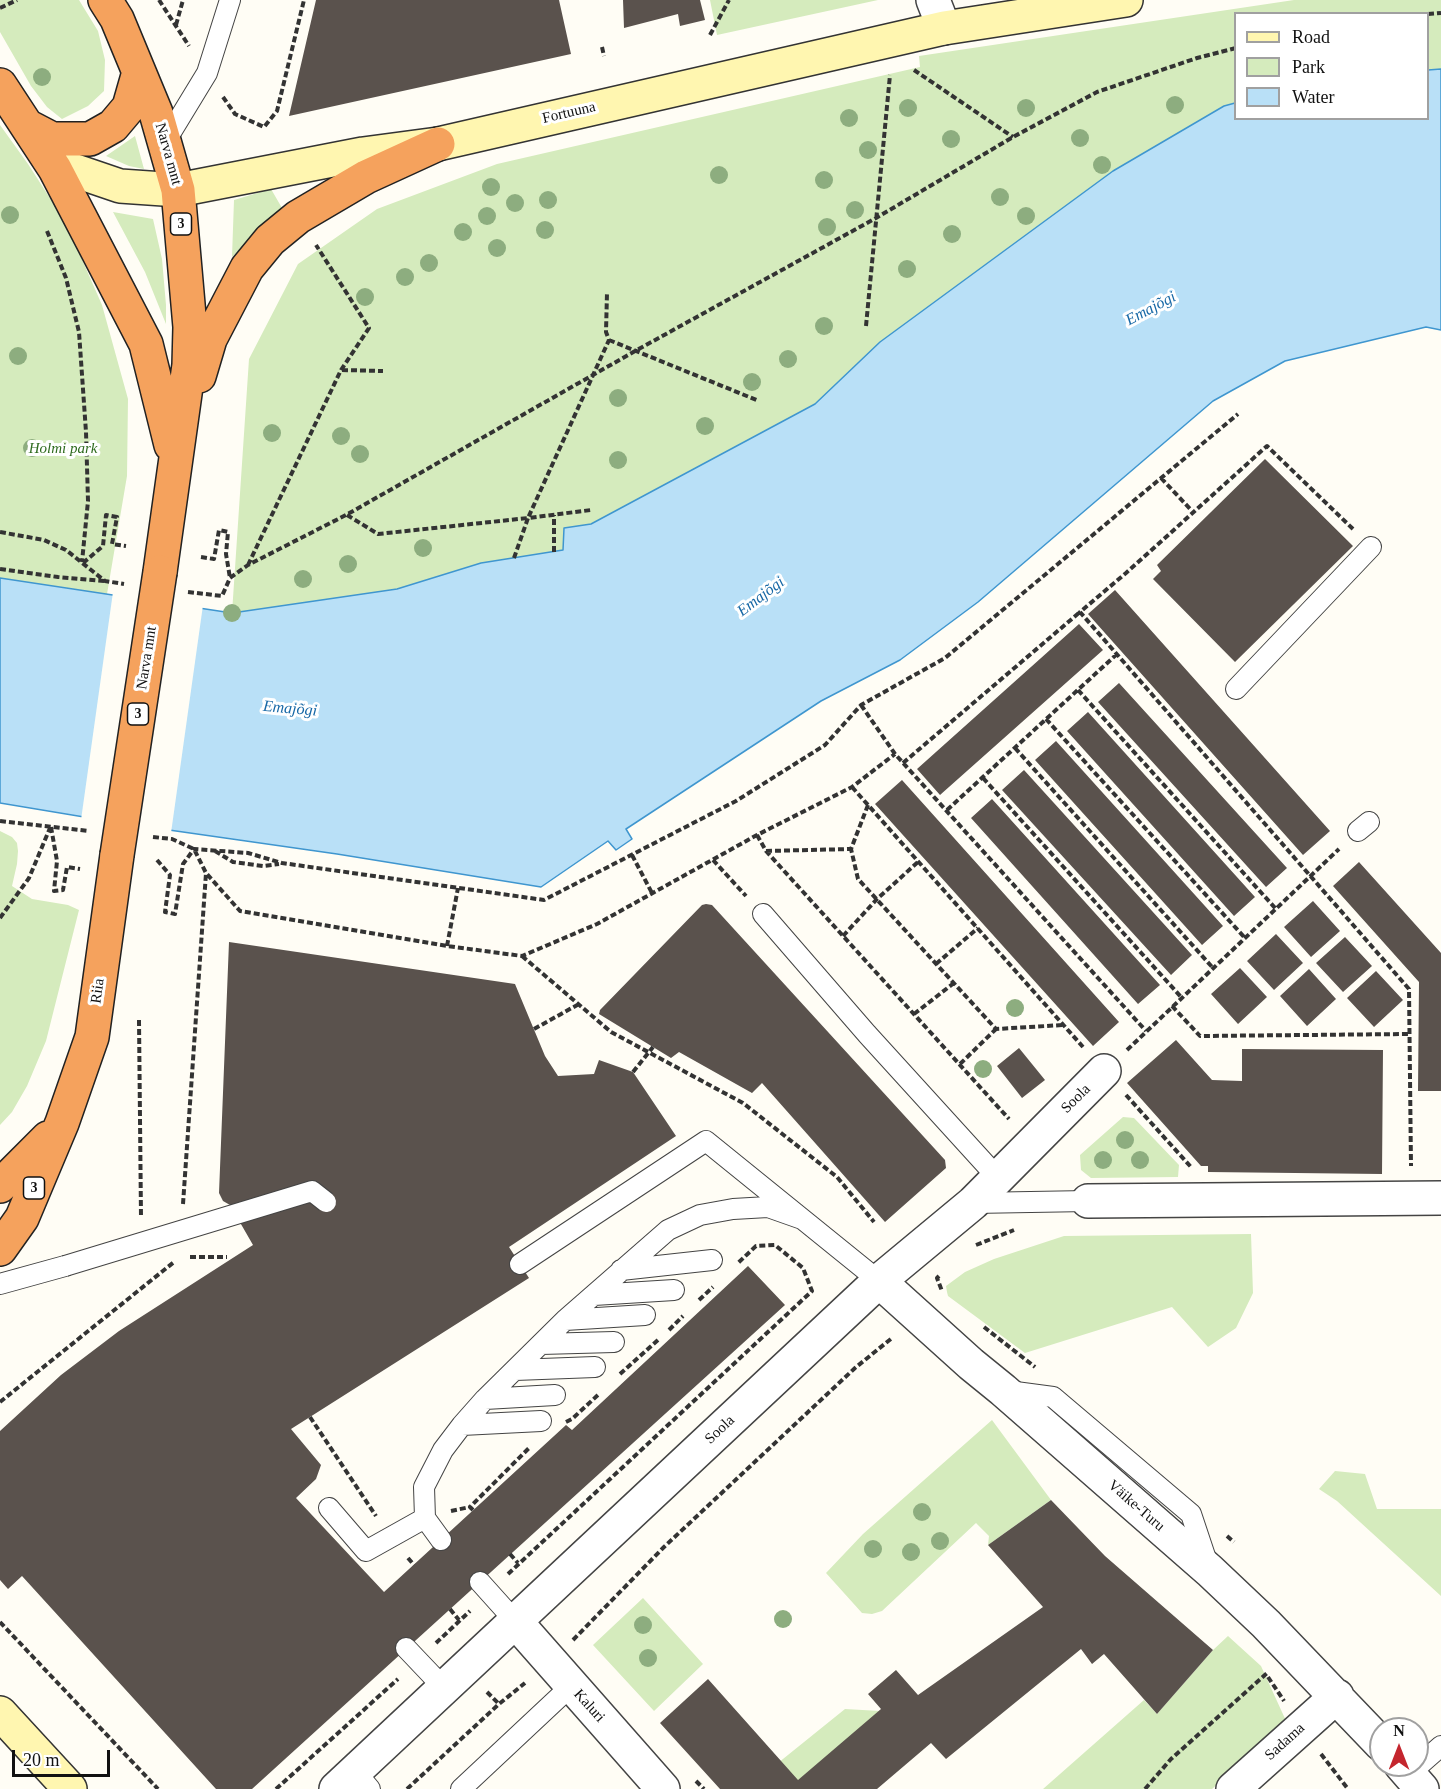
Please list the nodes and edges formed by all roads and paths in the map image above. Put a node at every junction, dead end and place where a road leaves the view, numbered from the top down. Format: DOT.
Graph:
graph roads {
  1 [pos="16,0"];
  2 [pos="105,0"];
  3 [pos="183,0"];
  4 [pos="230,0"];
  5 [pos="304,0"];
  6 [pos="729,0"];
  7 [pos="1126,0"];
  8 [pos="0,8"];
  9 [pos="938,14"];
  10 [pos="176,25"];
  11 [pos="710,35"];
  12 [pos="602,47"];
  13 [pos="1234,49"];
  14 [pos="604,56"];
  15 [pos="905,63"];
  16 [pos="891,67"];
  17 [pos="139,72"];
  18 [pos="0,85"];
  19 [pos="28,128"];
  20 [pos="264,128"];
  21 [pos="1013,137"];
  22 [pos="165,142"];
  23 [pos="438,144"];
  24 [pos="178,190"];
  25 [pos="876,218"];
  26 [pos="43,223"];
  27 [pos="314,242"];
  28 [pos="607,293"];
  29 [pos="866,326"];
  30 [pos="609,340"];
  31 [pos="636,350"];
  32 [pos="341,370"];
  33 [pos="383,372"];
  34 [pos="592,375"];
  35 [pos="759,401"];
  36 [pos="1238,414"];
  37 [pos="175,461"];
  38 [pos="1161,478"];
  39 [pos="591,510"];
  40 [pos="1193,512"];
  41 [pos="346,514"];
  42 [pos="554,514"];
  43 [pos="528,518"];
  44 [pos="0,532"];
  45 [pos="126,546"];
  46 [pos="1371,547"];
  47 [pos="554,552"];
  48 [pos="201,557"];
  49 [pos="514,558"];
  50 [pos="82,563"];
  51 [pos="248,565"];
  52 [pos="0,569"];
  53 [pos="230,578"];
  54 [pos="105,581"];
  55 [pos="128,584"];
  56 [pos="187,592"];
  57 [pos="1080,612"];
  58 [pos="1118,654"];
  59 [pos="1236,689"];
  60 [pos="1078,690"];
  61 [pos="861,705"];
  62 [pos="1046,719"];
  63 [pos="1015,748"];
  64 [pos="896,754"];
  65 [pos="903,763"];
  66 [pos="983,778"];
  67 [pos="852,787"];
  68 [pos="868,805"];
  69 [pos="947,810"];
  70 [pos="0,821"];
  71 [pos="51,827"];
  72 [pos="1364,827"];
  73 [pos="757,835"];
  74 [pos="150,837"];
  75 [pos="106,843"];
  76 [pos="194,849"];
  77 [pos="851,849"];
  78 [pos="214,850"];
  79 [pos="766,851"];
  80 [pos="632,855"];
  81 [pos="157,860"];
  82 [pos="713,860"];
  83 [pos="918,862"];
  84 [pos="282,863"];
  85 [pos="80,869"];
  86 [pos="206,873"];
  87 [pos="1311,876"];
  88 [pos="458,887"];
  89 [pos="652,894"];
  90 [pos="877,899"];
  91 [pos="1275,909"];
  92 [pos="763,914"];
  93 [pos="0,918"];
  94 [pos="978,928"];
  95 [pos="843,936"];
  96 [pos="1245,938"];
  97 [pos="447,946"];
  98 [pos="522,956"];
  99 [pos="936,964"];
  100 [pos="1213,968"];
  101 [pos="954,983"];
  102 [pos="1182,998"];
  103 [pos="579,1004"];
  104 [pos="1172,1006"];
  105 [pos="914,1014"];
  106 [pos="139,1020"];
  107 [pos="1063,1024"];
  108 [pos="534,1029"];
  109 [pos="996,1029"];
  110 [pos="1146,1031"];
  111 [pos="1410,1034"];
  112 [pos="653,1047"];
  113 [pos="960,1064"];
  114 [pos="1104,1071"];
  115 [pos="633,1072"];
  116 [pos="62,1123"];
  117 [pos="1032,1144"];
  118 [pos="998,1178"];
  119 [pos="0,1186"];
  120 [pos="1433,1199"];
  121 [pos="1221,1200"];
  122 [pos="1088,1201"];
  123 [pos="327,1202"];
  124 [pos="973,1203"];
  125 [pos="183,1211"];
  126 [pos="802,1220"];
  127 [pos="141,1222"];
  128 [pos="874,1222"];
  129 [pos="1022,1227"];
  130 [pos="975,1246"];
  131 [pos="0,1249"];
  132 [pos="780,1249"];
  133 [pos="227,1257"];
  134 [pos="712,1260"];
  135 [pos="520,1264"];
  136 [pos="621,1270"];
  137 [pos="942,1271"];
  138 [pos="879,1281"];
  139 [pos="0,1284"];
  140 [pos="674,1290"];
  141 [pos="942,1290"];
  142 [pos="594,1295"];
  143 [pos="645,1315"];
  144 [pos="565,1320"];
  145 [pos="900,1332"];
  146 [pos="614,1342"];
  147 [pos="541,1344"];
  148 [pos="595,1367"];
  149 [pos="515,1370"];
  150 [pos="555,1395"];
  151 [pos="485,1399"];
  152 [pos="0,1402"];
  153 [pos="310,1417"];
  154 [pos="541,1421"];
  155 [pos="462,1425"];
  156 [pos="329,1508"];
  157 [pos="425,1518"];
  158 [pos="391,1536"];
  159 [pos="441,1540"];
  160 [pos="510,1554"];
  161 [pos="518,1563"];
  162 [pos="414,1565"];
  163 [pos="485,1587"];
  164 [pos="450,1609"];
  165 [pos="459,1620"];
  166 [pos="515,1621"];
  167 [pos="0,1622"];
  168 [pos="412,1654"];
  169 [pos="550,1662"];
  170 [pos="1271,1670"];
  171 [pos="571,1686"];
  172 [pos="444,1688"];
  173 [pos="1337,1696"];
  174 [pos="0,1713"];
  175 [pos="1369,1731"];
  176 [pos="1441,1746"];
  177 [pos="1414,1781"];
  178 [pos="354,1783"];
  179 [pos="468,1787"];
  180 [pos="70,1789"];
  181 [pos="158,1789"];
  182 [pos="276,1789"];
  183 [pos="408,1789"];
  184 [pos="663,1789"];
  185 [pos="1145,1789"];
  186 [pos="1233,1789"];
  1 -- 8 [label="path"];
  2 -- 17 [label="highway, Narva mnt / 3"];
  3 -- 10 [label="path"];
  4 -- 22 [label="lane"];
  5 -- 20 [label="path"];
  6 -- 11 [label="path"];
  7 -- 9 [label="street, Fortuuna"];
  9 -- 23 [label="street, Fortuuna"];
  12 -- 14 [label="path"];
  13 -- 21 [label="path"];
  15 -- 21 [label="path"];
  16 -- 25 [label="path"];
  17 -- 19 [label="highway"];
  17 -- 22 [label="highway, Narva mnt / 3"];
  18 -- 19 [label="highway, Narva mnt / 3"];
  19 -- 24 [label="street, Fortuuna"];
  19 -- 37 [label="highway, Narva mnt / 3"];
  21 -- 25 [label="path"];
  22 -- 24 [label="highway, Narva mnt / 3"];
  23 -- 24 [label="street, Fortuuna"];
  23 -- 37 [label="highway"];
  24 -- 37 [label="highway, Narva mnt / 3"];
  25 -- 29 [label="path"];
  25 -- 31 [label="path"];
  26 -- 50 [label="path"];
  27 -- 32 [label="path"];
  28 -- 30 [label="path"];
  30 -- 31 [label="path"];
  30 -- 34 [label="path"];
  31 -- 34 [label="path"];
  31 -- 35 [label="path"];
  32 -- 33 [label="path"];
  32 -- 51 [label="path"];
  34 -- 41 [label="path"];
  34 -- 43 [label="path"];
  36 -- 38 [label="path"];
  37 -- 75 [label="highway, Narva mnt / 3, bridge"];
  38 -- 40 [label="path"];
  38 -- 61 [label="path"];
  39 -- 42 [label="path"];
  40 -- 46 [label="path"];
  40 -- 57 [label="path"];
  41 -- 43 [label="path"];
  41 -- 51 [label="path"];
  42 -- 43 [label="path"];
  42 -- 47 [label="path"];
  43 -- 49 [label="path"];
  44 -- 50 [label="path"];
  45 -- 50 [label="path"];
  46 -- 59 [label="lane"];
  48 -- 53 [label="path"];
  50 -- 54 [label="path"];
  51 -- 53 [label="path"];
  52 -- 54 [label="path"];
  53 -- 56 [label="path"];
  54 -- 55 [label="path"];
  57 -- 58 [label="path"];
  57 -- 65 [label="path"];
  58 -- 60 [label="path"];
  58 -- 87 [label="path"];
  60 -- 62 [label="path"];
  60 -- 91 [label="path"];
  61 -- 64 [label="path"];
  61 -- 80 [label="path"];
  62 -- 63 [label="path"];
  62 -- 96 [label="path"];
  63 -- 66 [label="path"];
  63 -- 100 [label="path"];
  64 -- 65 [label="path"];
  64 -- 67 [label="path"];
  65 -- 69 [label="path"];
  66 -- 69 [label="path"];
  66 -- 102 [label="path"];
  67 -- 68 [label="path"];
  67 -- 73 [label="path"];
  68 -- 77 [label="path"];
  68 -- 83 [label="path"];
  69 -- 110 [label="path"];
  70 -- 71 [label="path"];
  71 -- 75 [label="path"];
  71 -- 85 [label="path"];
  71 -- 93 [label="path"];
  72 -- 87 [label="path"];
  73 -- 79 [label="path"];
  73 -- 82 [label="path"];
  74 -- 76 [label="path"];
  75 -- 116 [label="highway, Riia / 3"];
  76 -- 78 [label="path"];
  76 -- 81 [label="path"];
  76 -- 86 [label="path"];
  77 -- 79 [label="path"];
  77 -- 90 [label="path"];
  78 -- 84 [label="path"];
  78 -- 84 [label="path"];
  79 -- 95 [label="path"];
  80 -- 88 [label="path"];
  80 -- 89 [label="path"];
  82 -- 89 [label="path"];
  82 -- 92 [label="path"];
  83 -- 90 [label="path"];
  83 -- 94 [label="path"];
  84 -- 88 [label="path"];
  86 -- 97 [label="path"];
  86 -- 125 [label="path"];
  87 -- 91 [label="path"];
  87 -- 111 [label="path"];
  88 -- 97 [label="path"];
  89 -- 98 [label="path"];
  90 -- 95 [label="path"];
  90 -- 99 [label="path"];
  91 -- 96 [label="path"];
  92 -- 118 [label="lane"];
  94 -- 99 [label="path"];
  94 -- 107 [label="path"];
  95 -- 105 [label="path"];
  96 -- 100 [label="path"];
  97 -- 98 [label="path"];
  98 -- 103 [label="path"];
  99 -- 101 [label="path"];
  100 -- 102 [label="path"];
  101 -- 105 [label="path"];
  101 -- 109 [label="path"];
  102 -- 104 [label="path"];
  103 -- 108 [label="path"];
  103 -- 128 [label="path"];
  104 -- 110 [label="path"];
  104 -- 111 [label="path"];
  105 -- 113 [label="path"];
  106 -- 127 [label="path"];
  107 -- 109 [label="path"];
  107 -- 114 [label="path"];
  109 -- 113 [label="path"];
  110 -- 114 [label="path"];
  111 -- 120 [label="path"];
  112 -- 115 [label="path, bridge"];
  113 -- 117 [label="path"];
  114 -- 117 [label="street, Soola"];
  114 -- 121 [label="path"];
  116 -- 119 [label="highway, Riia / 3"];
  116 -- 131 [label="highway, Riia / 3"];
  117 -- 118 [label="street, Soola"];
  118 -- 124 [label="street, Soola"];
  120 -- 121 [label="street"];
  121 -- 122 [label="street"];
  122 -- 124 [label="lane"];
  123 -- 139 [label="lane, bridge"];
  124 -- 138 [label="street, Soola"];
  126 -- 135 [label="lane"];
  126 -- 136 [label="lane"];
  126 -- 138 [label="lane"];
  129 -- 130 [label="path"];
  132 -- 161 [label="path"];
  133 -- 152 [label="path"];
  134 -- 136 [label="lane"];
  136 -- 142 [label="lane"];
  137 -- 141 [label="path"];
  138 -- 166 [label="street, Soola"];
  138 -- 173 [label="street, Väike-Turu"];
  140 -- 142 [label="lane"];
  142 -- 144 [label="lane"];
  143 -- 144 [label="lane"];
  144 -- 147 [label="lane"];
  145 -- 169 [label="path"];
  146 -- 147 [label="lane"];
  147 -- 149 [label="lane"];
  148 -- 149 [label="lane"];
  149 -- 151 [label="lane"];
  150 -- 151 [label="lane"];
  151 -- 155 [label="lane"];
  153 -- 158 [label="path"];
  154 -- 155 [label="lane"];
  155 -- 157 [label="lane"];
  156 -- 158 [label="lane"];
  157 -- 158 [label="lane"];
  157 -- 159 [label="lane"];
  158 -- 162 [label="path"];
  160 -- 161 [label="path"];
  161 -- 163 [label="path"];
  163 -- 165 [label="path"];
  163 -- 166 [label="lane"];
  164 -- 165 [label="path"];
  165 -- 168 [label="path"];
  166 -- 169 [label="street, Kaluri"];
  166 -- 172 [label="street, Soola"];
  167 -- 181 [label="path"];
  168 -- 172 [label="lane"];
  168 -- 182 [label="path"];
  169 -- 171 [label="street, Kaluri"];
  169 -- 183 [label="path"];
  170 -- 185 [label="path"];
  171 -- 179 [label="lane"];
  171 -- 184 [label="street, Kaluri"];
  172 -- 178 [label="street, Soola"];
  173 -- 175 [label="street, Väike-Turu"];
  173 -- 186 [label="street, Sadama"];
  174 -- 180 [label="street"];
  176 -- 177 [label="lane"];
}
